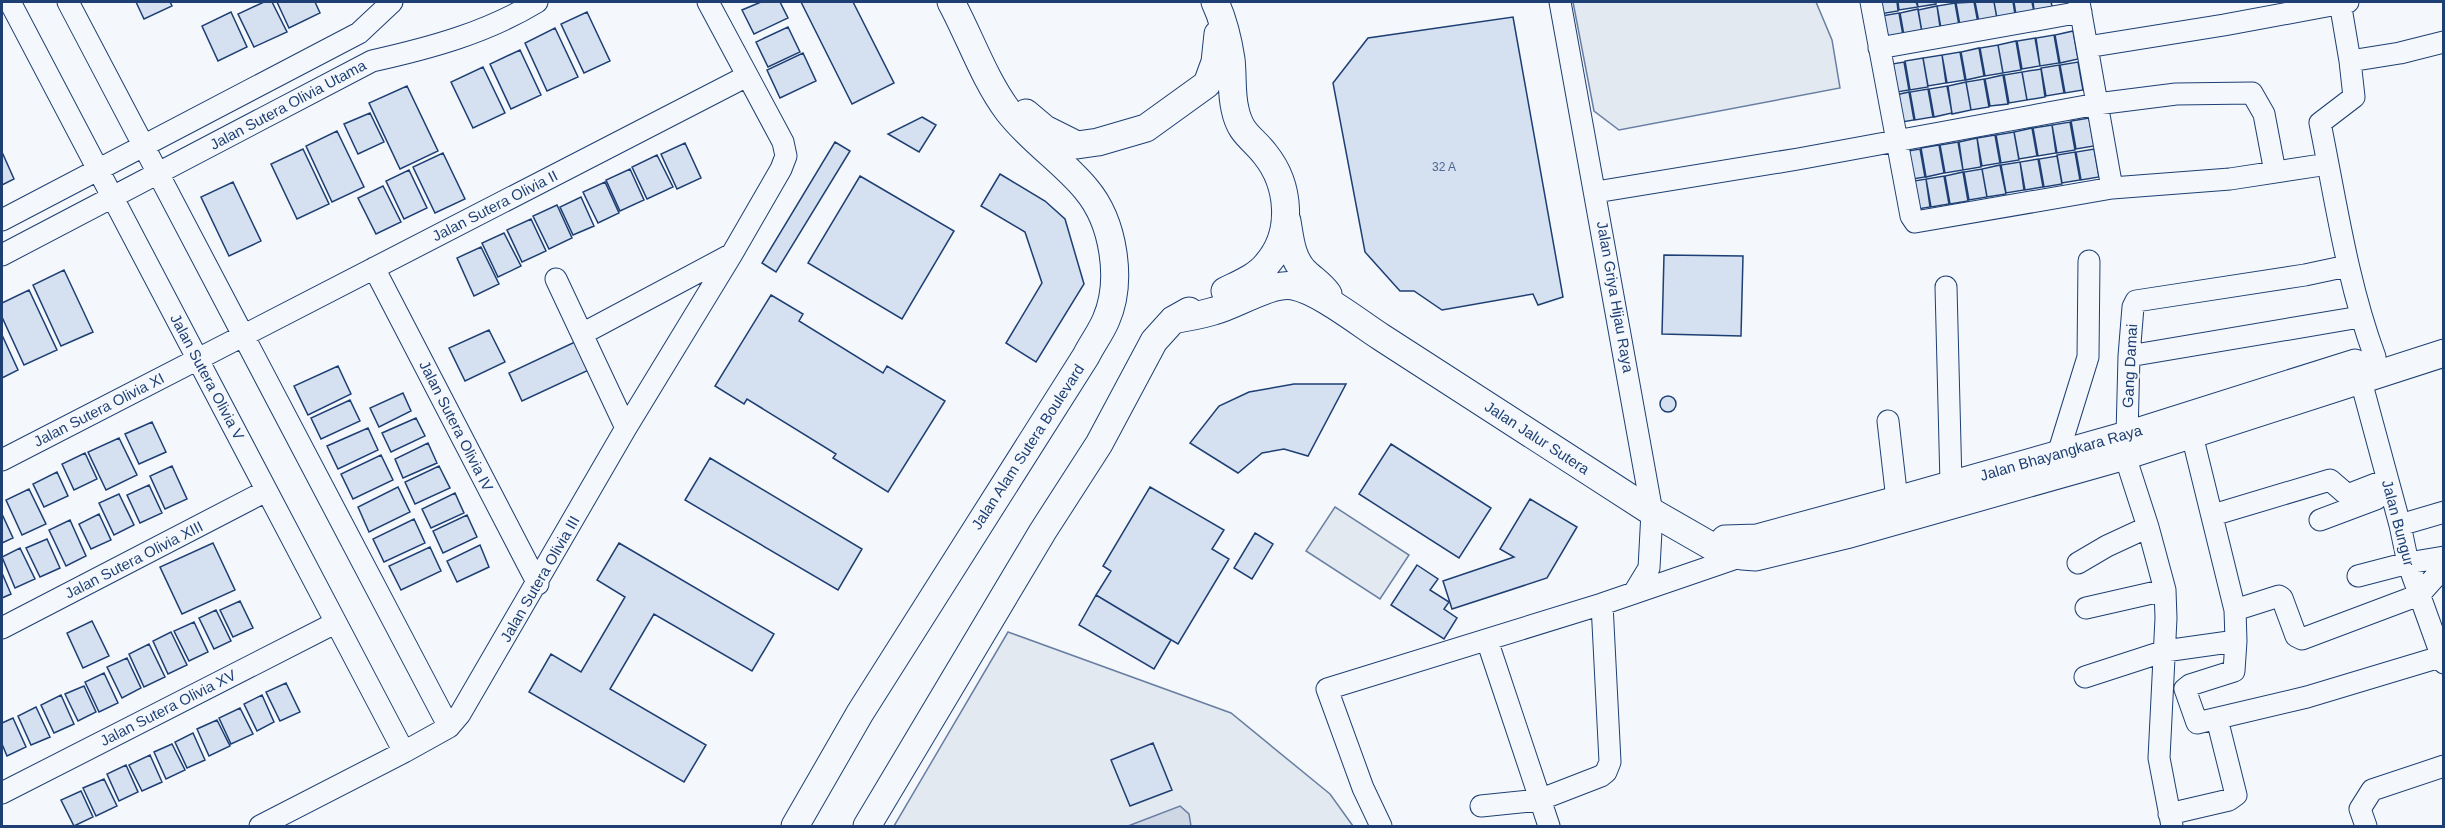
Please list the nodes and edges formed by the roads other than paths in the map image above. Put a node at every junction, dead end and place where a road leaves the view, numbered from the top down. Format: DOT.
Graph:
graph roads {
  1 [pos="68,2"];
  2 [pos="392,2"];
  3 [pos="537,2"];
  4 [pos="708,2"];
  5 [pos="951,2"];
  6 [pos="1560,2"];
  7 [pos="1871,2"];
  8 [pos="2342,2"];
  9 [pos="1217,7"];
  10 [pos="2080,7"];
  11 [pos="8,8"];
  12 [pos="359,33"];
  13 [pos="970,36"];
  14 [pos="2444,42"];
  15 [pos="2087,47"];
  16 [pos="1879,48"];
  17 [pos="372,61"];
  18 [pos="2350,61"];
  19 [pos="747,76"];
  20 [pos="2097,104"];
  21 [pos="1895,140"];
  22 [pos="142,146"];
  23 [pos="2328,164"];
  24 [pos="97,170"];
  25 [pos="2275,172"];
  26 [pos="158,173"];
  27 [pos="2112,188"];
  28 [pos="1596,192"];
  29 [pos="112,197"];
  30 [pos="1287,218"];
  31 [pos="2,220"];
  32 [pos="732,254"];
  33 [pos="2,255"];
  34 [pos="2089,261"];
  35 [pos="2347,266"];
  36 [pos="374,268"];
  37 [pos="556,279"];
  38 [pos="1946,287"];
  39 [pos="1338,307"];
  40 [pos="2360,317"];
  41 [pos="1173,320"];
  42 [pos="582,334"];
  43 [pos="244,335"];
  44 [pos="2444,335"];
  45 [pos="2444,353"];
  46 [pos="2129,356"];
  47 [pos="197,359"];
  48 [pos="2368,368"];
  49 [pos="1888,421"];
  50 [pos="626,428"];
  51 [pos="2192,435"];
  52 [pos="2126,446"];
  53 [pos="2058,454"];
  54 [pos="2,460"];
  55 [pos="1951,484"];
  56 [pos="2388,487"];
  57 [pos="266,491"];
  58 [pos="1897,500"];
  59 [pos="2444,512"];
  60 [pos="2213,515"];
  61 [pos="1663,518"];
  62 [pos="2320,520"];
  63 [pos="2400,525"];
  64 [pos="2148,527"];
  65 [pos="1742,556"];
  66 [pos="2444,557"];
  67 [pos="2078,562"];
  68 [pos="2408,563"];
  69 [pos="2444,567"];
  70 [pos="2358,576"];
  71 [pos="538,584"];
  72 [pos="2165,590"];
  73 [pos="1635,591"];
  74 [pos="2419,595"];
  75 [pos="1602,604"];
  76 [pos="2086,608"];
  77 [pos="2235,610"];
  78 [pos="335,622"];
  79 [pos="2,628"];
  80 [pos="1487,640"];
  81 [pos="2236,641"];
  82 [pos="2165,651"];
  83 [pos="2442,660"];
  84 [pos="2085,676"];
  85 [pos="2217,718"];
  86 [pos="449,727"];
  87 [pos="404,753"];
  88 [pos="2444,766"];
  89 [pos="2,793"];
  90 [pos="1539,800"];
  91 [pos="1481,806"];
  92 [pos="2170,820"];
  93 [pos="260,826"];
  94 [pos="795,826"];
  95 [pos="867,826"];
  96 [pos="1381,826"];
  97 [pos="1549,826"];
  98 [pos="2366,826"];
  1 -- 22 [label="street"];
  2 -- 12 [label="street, Jalan Sutera Olivia Utama"];
  3 -- 17 [label="street, Jalan Sutera Olivia Utama"];
  4 -- 19 [label="street"];
  5 -- 13 [label="main road"];
  6 -- 28 [label="street, Jalan Griya Hijau Raya"];
  7 -- 16 [label="street"];
  8 -- 15 [label="street"];
  8 -- 18 [label="street"];
  9 -- 13 [label="main road"];
  9 -- 30 [label="main road, Jalan Jalur Sutera"];
  10 -- 15 [label="street"];
  10 -- 16 [label="street"];
  11 -- 24 [label="street, Jalan Sutera Olivia V"];
  12 -- 17 [label="street"];
  12 -- 22 [label="street, Jalan Sutera Olivia Utama"];
  13 -- 94 [label="main road, Jalan Alam Sutera Boulevard"];
  14 -- 18 [label="street"];
  15 -- 20 [label="street"];
  16 -- 21 [label="street"];
  17 -- 26 [label="street, Jalan Sutera Olivia Utama"];
  18 -- 23 [label="street, Jalan Bungur"];
  19 -- 32 [label="street, Jalan Sutera Olivia III"];
  19 -- 36 [label="street, Jalan Sutera Olivia II"];
  20 -- 21 [label="street"];
  20 -- 25 [label="street"];
  20 -- 27 [label="street"];
  21 -- 27 [label="street"];
  21 -- 28 [label="street"];
  22 -- 24 [label="street, Jalan Sutera Olivia Utama"];
  22 -- 26 [label="street"];
  23 -- 25 [label="street"];
  23 -- 35 [label="street, Jalan Bungur"];
  24 -- 29 [label="street, Jalan Sutera Olivia V"];
  24 -- 31 [label="street, Jalan Sutera Olivia Utama"];
  25 -- 27 [label="street"];
  26 -- 29 [label="street, Jalan Sutera Olivia Utama"];
  26 -- 43 [label="street"];
  28 -- 61 [label="street, Jalan Griya Hijau Raya"];
  29 -- 33 [label="street, Jalan Sutera Olivia Utama"];
  29 -- 47 [label="street, Jalan Sutera Olivia V"];
  30 -- 39 [label="main road, Jalan Jalur Sutera"];
  30 -- 41 [label="main road, Jalan Jalur Sutera"];
  32 -- 42 [label="street"];
  32 -- 50 [label="street, Jalan Sutera Olivia III"];
  34 -- 53 [label="street"];
  35 -- 40 [label="street, Jalan Bungur"];
  35 -- 46 [label="street, Gang Damai"];
  36 -- 43 [label="street, Jalan Sutera Olivia II"];
  36 -- 71 [label="street, Jalan Sutera Olivia IV"];
  37 -- 42 [label="street"];
  38 -- 55 [label="street"];
  39 -- 41 [label="main road, Jalan Jalur Sutera"];
  39 -- 61 [label="main road, Jalan Jalur Sutera"];
  40 -- 46 [label="street"];
  40 -- 48 [label="street, Jalan Bungur"];
  41 -- 95 [label="main road"];
  42 -- 50 [label="street"];
  43 -- 47 [label="street, Jalan Sutera Olivia XI"];
  43 -- 86 [label="street"];
  44 -- 48 [label="main road, Jalan Bhayangkara Raya"];
  45 -- 48 [label="main road, Jalan Bhayangkara Raya"];
  46 -- 52 [label="street, Gang Damai"];
  47 -- 54 [label="street, Jalan Sutera Olivia XI"];
  47 -- 57 [label="street, Jalan Sutera Olivia V"];
  48 -- 51 [label="main road, Jalan Bhayangkara Raya"];
  48 -- 52 [label="main road, Jalan Bhayangkara Raya"];
  48 -- 56 [label="street, Jalan Bungur"];
  49 -- 58 [label="street"];
  50 -- 71 [label="street, Jalan Sutera Olivia III"];
  51 -- 52 [label="main road, Jalan Bhayangkara Raya"];
  51 -- 60 [label="street"];
  52 -- 53 [label="main road, Jalan Bhayangkara Raya"];
  52 -- 64 [label="street, Gang Damai"];
  52 -- 65 [label="main road, Jalan Bhayangkara Raya"];
  53 -- 55 [label="main road, Jalan Bhayangkara Raya"];
  55 -- 58 [label="main road, Jalan Bhayangkara Raya"];
  56 -- 60 [label="street"];
  56 -- 62 [label="street"];
  56 -- 63 [label="street, Jalan Bungur"];
  57 -- 78 [label="street, Jalan Sutera Olivia V"];
  57 -- 79 [label="street, Jalan Sutera Olivia XIII"];
  58 -- 61 [label="main road, Jalan Bhayangkara Raya"];
  59 -- 63 [label="street"];
  60 -- 77 [label="street"];
  61 -- 65 [label="main road, Jalan Jalur Sutera"];
  61 -- 73 [label="street, Jalan Griya Hijau Raya"];
  63 -- 68 [label="street, Jalan Bungur"];
  64 -- 67 [label="street"];
  64 -- 72 [label="street, Gang Damai"];
  65 -- 73 [label="street"];
  66 -- 68 [label="street"];
  68 -- 70 [label="street"];
  68 -- 74 [label="street, Jalan Bungur"];
  69 -- 74 [label="street"];
  71 -- 86 [label="street, Jalan Sutera Olivia III"];
  72 -- 76 [label="street"];
  72 -- 82 [label="street, Gang Damai"];
  73 -- 75 [label="street"];
  74 -- 77 [label="street"];
  74 -- 83 [label="street, Jalan Bungur"];
  75 -- 80 [label="street"];
  75 -- 90 [label="street"];
  77 -- 81 [label="street"];
  78 -- 87 [label="street, Jalan Sutera Olivia V"];
  78 -- 89 [label="street, Jalan Sutera Olivia XV"];
  80 -- 90 [label="street"];
  80 -- 96 [label="street"];
  81 -- 82 [label="street"];
  81 -- 85 [label="street"];
  82 -- 84 [label="street"];
  82 -- 92 [label="street, Gang Damai"];
  83 -- 85 [label="street"];
  85 -- 92 [label="street"];
  86 -- 87 [label="street"];
  87 -- 93 [label="street"];
  88 -- 98 [label="street"];
  90 -- 91 [label="street"];
  90 -- 97 [label="street"];
}
